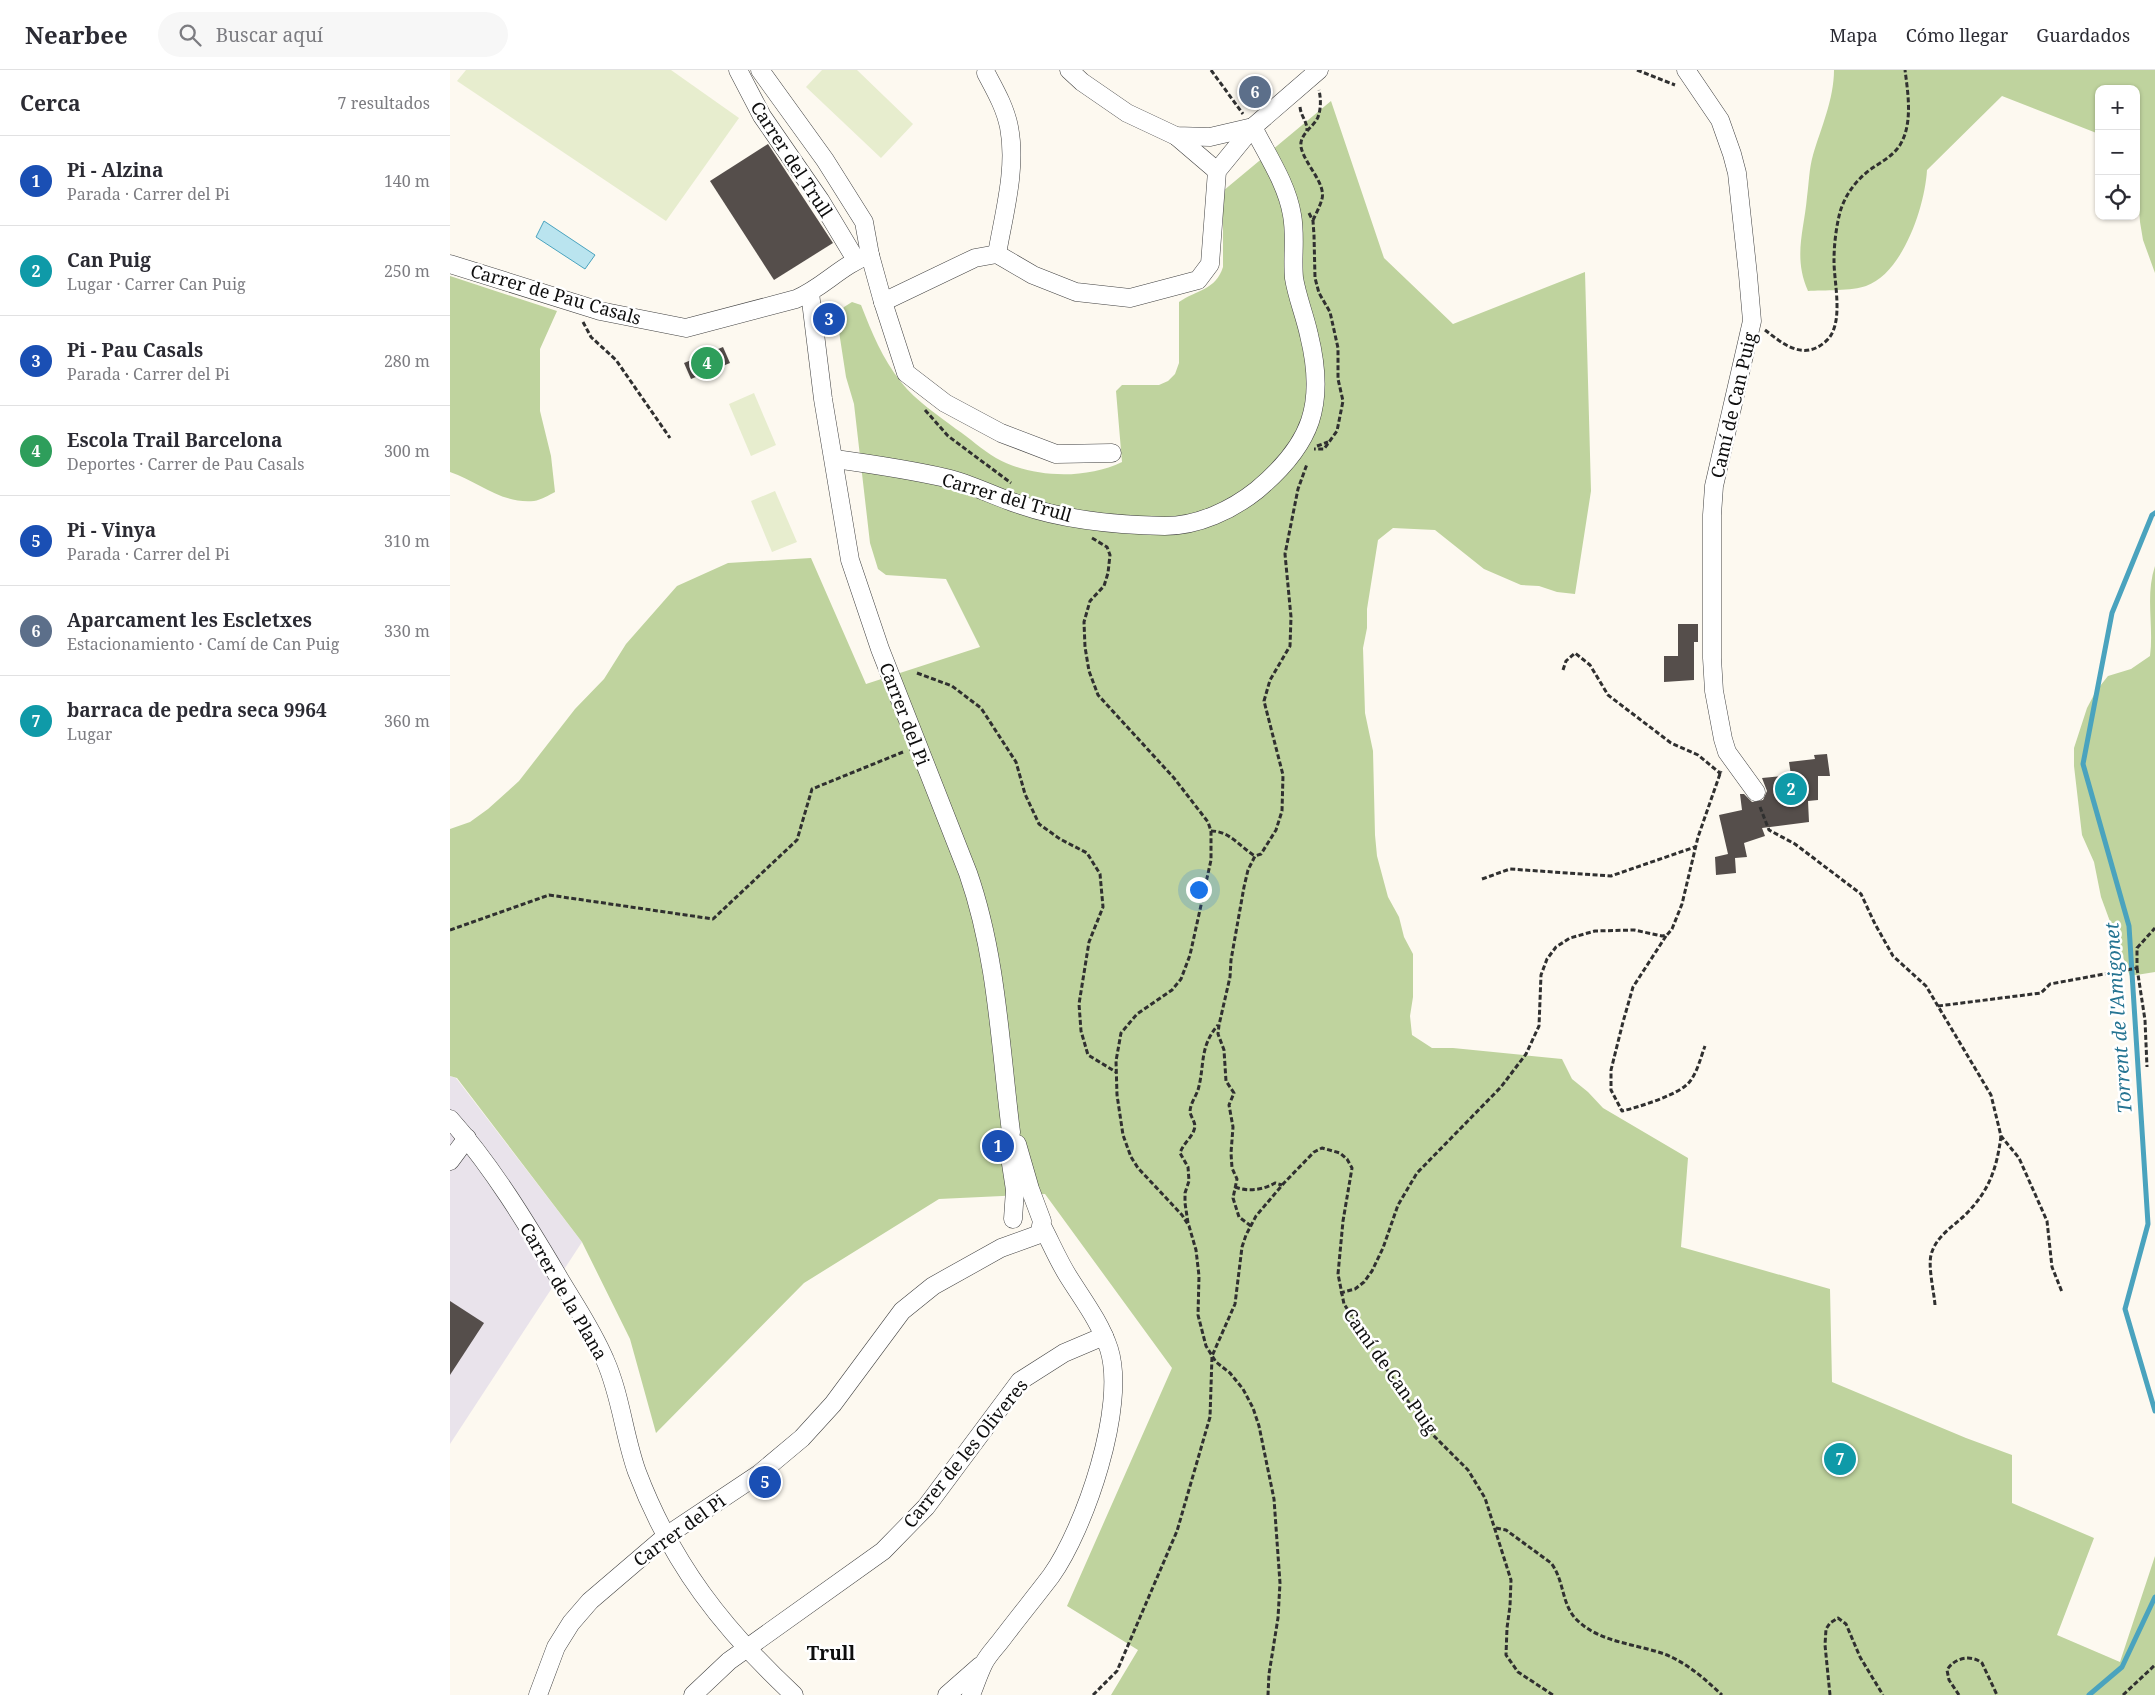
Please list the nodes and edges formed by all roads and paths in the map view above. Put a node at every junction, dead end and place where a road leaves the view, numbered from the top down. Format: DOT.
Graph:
graph roads {
  1 [pos="738,70"];
  2 [pos="760,70"];
  3 [pos="1069,70"];
  4 [pos="1211,70"];
  5 [pos="1637,70"];
  6 [pos="1686,70"];
  7 [pos="1904,70"];
  8 [pos="1317,71"];
  9 [pos="986,73"];
  10 [pos="1679,86"];
  11 [pos="1294,92"];
  12 [pos="1253,127"];
  13 [pos="1307,132"];
  14 [pos="1176,136"];
  15 [pos="1217,171"];
  16 [pos="998,254"];
  17 [pos="863,257"];
  18 [pos="450,264"];
  19 [pos="810,293"];
  20 [pos="571,302"];
  21 [pos="882,302"];
  22 [pos="1752,321"];
  23 [pos="921,406"];
  24 [pos="670,438"];
  25 [pos="1112,453"];
  26 [pos="834,459"];
  27 [pos="1015,486"];
  28 [pos="1075,518"];
  29 [pos="1562,670"];
  30 [pos="917,673"];
  31 [pos="918,746"];
  32 [pos="1727,752"];
  33 [pos="1720,774"];
  34 [pos="1752,787"];
  35 [pos="1211,831"];
  36 [pos="1695,847"];
  37 [pos="1255,856"];
  38 [pos="1482,879"];
  39 [pos="2155,928"];
  40 [pos="450,930"];
  41 [pos="1667,935"];
  42 [pos="2137,968"];
  43 [pos="1938,1006"];
  44 [pos="1219,1025"];
  45 [pos="1705,1046"];
  46 [pos="2148,1067"];
  47 [pos="1116,1072"];
  48 [pos="450,1120"];
  49 [pos="1011,1132"];
  50 [pos="2001,1136"];
  51 [pos="467,1138"];
  52 [pos="450,1161"];
  53 [pos="1282,1186"];
  54 [pos="1235,1187"];
  55 [pos="1012,1221"];
  56 [pos="1041,1221"];
  57 [pos="1189,1226"];
  58 [pos="1251,1226"];
  59 [pos="1026,1239"];
  60 [pos="1001,1248"];
  61 [pos="1055,1255"];
  62 [pos="2062,1292"];
  63 [pos="1340,1293"];
  64 [pos="1935,1305"];
  65 [pos="1104,1336"];
  66 [pos="1212,1356"];
  67 [pos="1496,1528"];
  68 [pos="666,1536"];
  69 [pos="747,1648"];
  70 [pos="985,1662"];
  71 [pos="2155,1665"];
  72 [pos="538,1695"];
  73 [pos="693,1695"];
  74 [pos="794,1695"];
  75 [pos="947,1695"];
  76 [pos="971,1695"];
  77 [pos="1093,1695"];
  78 [pos="1268,1695"];
  79 [pos="1553,1695"];
  80 [pos="1722,1695"];
  81 [pos="1830,1695"];
  82 [pos="1883,1695"];
  83 [pos="1959,1695"];
  84 [pos="1997,1695"];
  85 [pos="2122,1695"];
  1 -- 17 [label="street, Carrer del Trull"];
  2 -- 17 [label="street, Carrer del Trull"];
  3 -- 14 [label="street"];
  4 -- 12 [label="path"];
  5 -- 10 [label="path"];
  6 -- 22 [label="street, Camí de Can Puig"];
  7 -- 22 [label="path"];
  8 -- 11 [label="street"];
  8 -- 13 [label="path"];
  9 -- 16 [label="street"];
  11 -- 12 [label="street"];
  11 -- 13 [label="path"];
  12 -- 14 [label="street"];
  12 -- 15 [label="street"];
  12 -- 28 [label="street, Carrer del Trull"];
  13 -- 37 [label="path"];
  14 -- 15 [label="street"];
  15 -- 16 [label="street"];
  16 -- 21 [label="street"];
  17 -- 19 [label="street, Carrer de Pau Casals"];
  17 -- 21 [label="street, Carrer del Trull"];
  18 -- 20 [label="street, Carrer de Pau Casals"];
  19 -- 20 [label="street, Carrer de Pau Casals"];
  19 -- 26 [label="street, Carrer del Pi"];
  20 -- 24 [label="path"];
  21 -- 25 [label="street, Carrer del Trull"];
  22 -- 32 [label="street, Camí de Can Puig"];
  23 -- 27 [label="path"];
  26 -- 28 [label="street, Carrer del Trull"];
  26 -- 31 [label="street, Carrer del Pi"];
  28 -- 35 [label="path"];
  29 -- 33 [label="path"];
  30 -- 47 [label="path"];
  31 -- 40 [label="path"];
  31 -- 49 [label="street, Carrer del Pi"];
  32 -- 33 [label="path"];
  32 -- 34 [label="street"];
  33 -- 34 [label="path"];
  33 -- 36 [label="path"];
  34 -- 43 [label="path"];
  35 -- 37 [label="path"];
  35 -- 47 [label="path"];
  36 -- 38 [label="path"];
  36 -- 41 [label="path"];
  37 -- 44 [label="path"];
  39 -- 42 [label="path"];
  41 -- 45 [label="path"];
  41 -- 63 [label="path"];
  42 -- 43 [label="path"];
  42 -- 46 [label="path"];
  43 -- 50 [label="path"];
  44 -- 54 [label="path"];
  44 -- 57 [label="path"];
  47 -- 57 [label="path"];
  48 -- 51 [label="street, Carrer de la Plana"];
  49 -- 55 [label="street, Carrer del Pi"];
  49 -- 56 [label="street, Carrer del Pi"];
  50 -- 62 [label="path"];
  50 -- 64 [label="path"];
  51 -- 52 [label="street"];
  51 -- 68 [label="street, Carrer de la Plana"];
  53 -- 54 [label="path"];
  53 -- 58 [label="path, Camí de Can Puig"];
  53 -- 63 [label="path, Camí de Can Puig"];
  54 -- 58 [label="path"];
  55 -- 56 [label="street"];
  55 -- 59 [label="street"];
  55 -- 60 [label="street, Carrer del Pi"];
  56 -- 59 [label="street"];
  56 -- 61 [label="street, Carrer del Pi"];
  57 -- 66 [label="path"];
  58 -- 66 [label="path, Camí de Can Puig"];
  59 -- 60 [label="street, Carrer del Pi"];
  59 -- 61 [label="street"];
  60 -- 68 [label="street, Carrer del Pi"];
  61 -- 65 [label="street"];
  63 -- 67 [label="path, Camí de Can Puig"];
  65 -- 69 [label="street, Carrer de les Oliveres"];
  65 -- 70 [label="street"];
  66 -- 77 [label="path"];
  66 -- 78 [label="path"];
  67 -- 79 [label="path, Camí de Can Puig"];
  67 -- 80 [label="path"];
  68 -- 69 [label="street, Carrer de la Plana"];
  68 -- 72 [label="street, Carrer del Pi"];
  69 -- 73 [label="street, Carrer de les Oliveres"];
  69 -- 74 [label="street, Carrer de la Plana"];
  70 -- 75 [label="street"];
  70 -- 76 [label="street"];
  71 -- 85 [label="path"];
  81 -- 82 [label="path"];
  83 -- 84 [label="path"];
}
